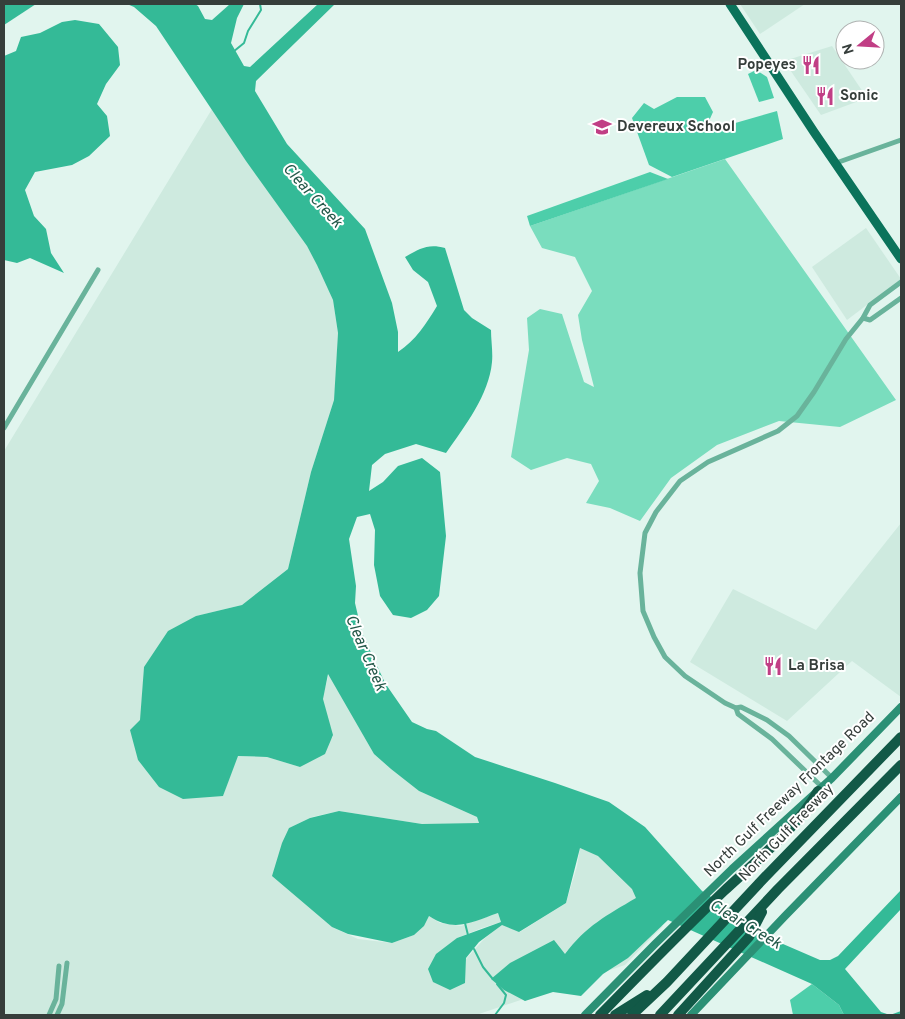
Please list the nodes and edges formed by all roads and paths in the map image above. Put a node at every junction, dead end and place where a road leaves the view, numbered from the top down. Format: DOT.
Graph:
graph roads {
  1 [pos="730,4"];
  2 [pos="901,140"];
  3 [pos="836,163"];
  4 [pos="901,258"];
  5 [pos="98,270"];
  6 [pos="901,282"];
  7 [pos="901,298"];
  8 [pos="863,318"];
  9 [pos="4,428"];
  10 [pos="901,707"];
  11 [pos="736,708"];
  12 [pos="901,737"];
  13 [pos="901,765"];
  14 [pos="832,778"];
  15 [pos="820,789"];
  16 [pos="901,797"];
  17 [pos="768,900"];
  18 [pos="66,963"];
  19 [pos="59,966"];
  20 [pos="667,982"];
  21 [pos="49,1015"];
  22 [pos="57,1015"];
  23 [pos="585,1015"];
  24 [pos="600,1015"];
  25 [pos="615,1015"];
  26 [pos="632,1015"];
  27 [pos="660,1015"];
  28 [pos="678,1015"];
  29 [pos="691,1015"];
  1 -- 3 [label="main road"];
  2 -- 3 [label="street"];
  3 -- 4 [label="main road"];
  5 -- 9 [label="street"];
  6 -- 8 [label="street"];
  7 -- 8 [label="street"];
  8 -- 11 [label="street"];
  10 -- 14 [label="main road, North Gulf Freeway Frontage Road"];
  11 -- 14 [label="street"];
  11 -- 15 [label="street"];
  12 -- 20 [label="highway, North Gulf Freeway"];
  13 -- 17 [label="highway"];
  14 -- 15 [label="main road, North Gulf Freeway Frontage Road"];
  15 -- 23 [label="main road, North Gulf Freeway Frontage Road"];
  15 -- 24 [label="highway"];
  16 -- 29 [label="main road"];
  17 -- 27 [label="highway"];
  17 -- 28 [label="highway"];
  18 -- 22 [label="street"];
  19 -- 21 [label="street"];
  20 -- 25 [label="highway"];
  20 -- 26 [label="highway"];
}
